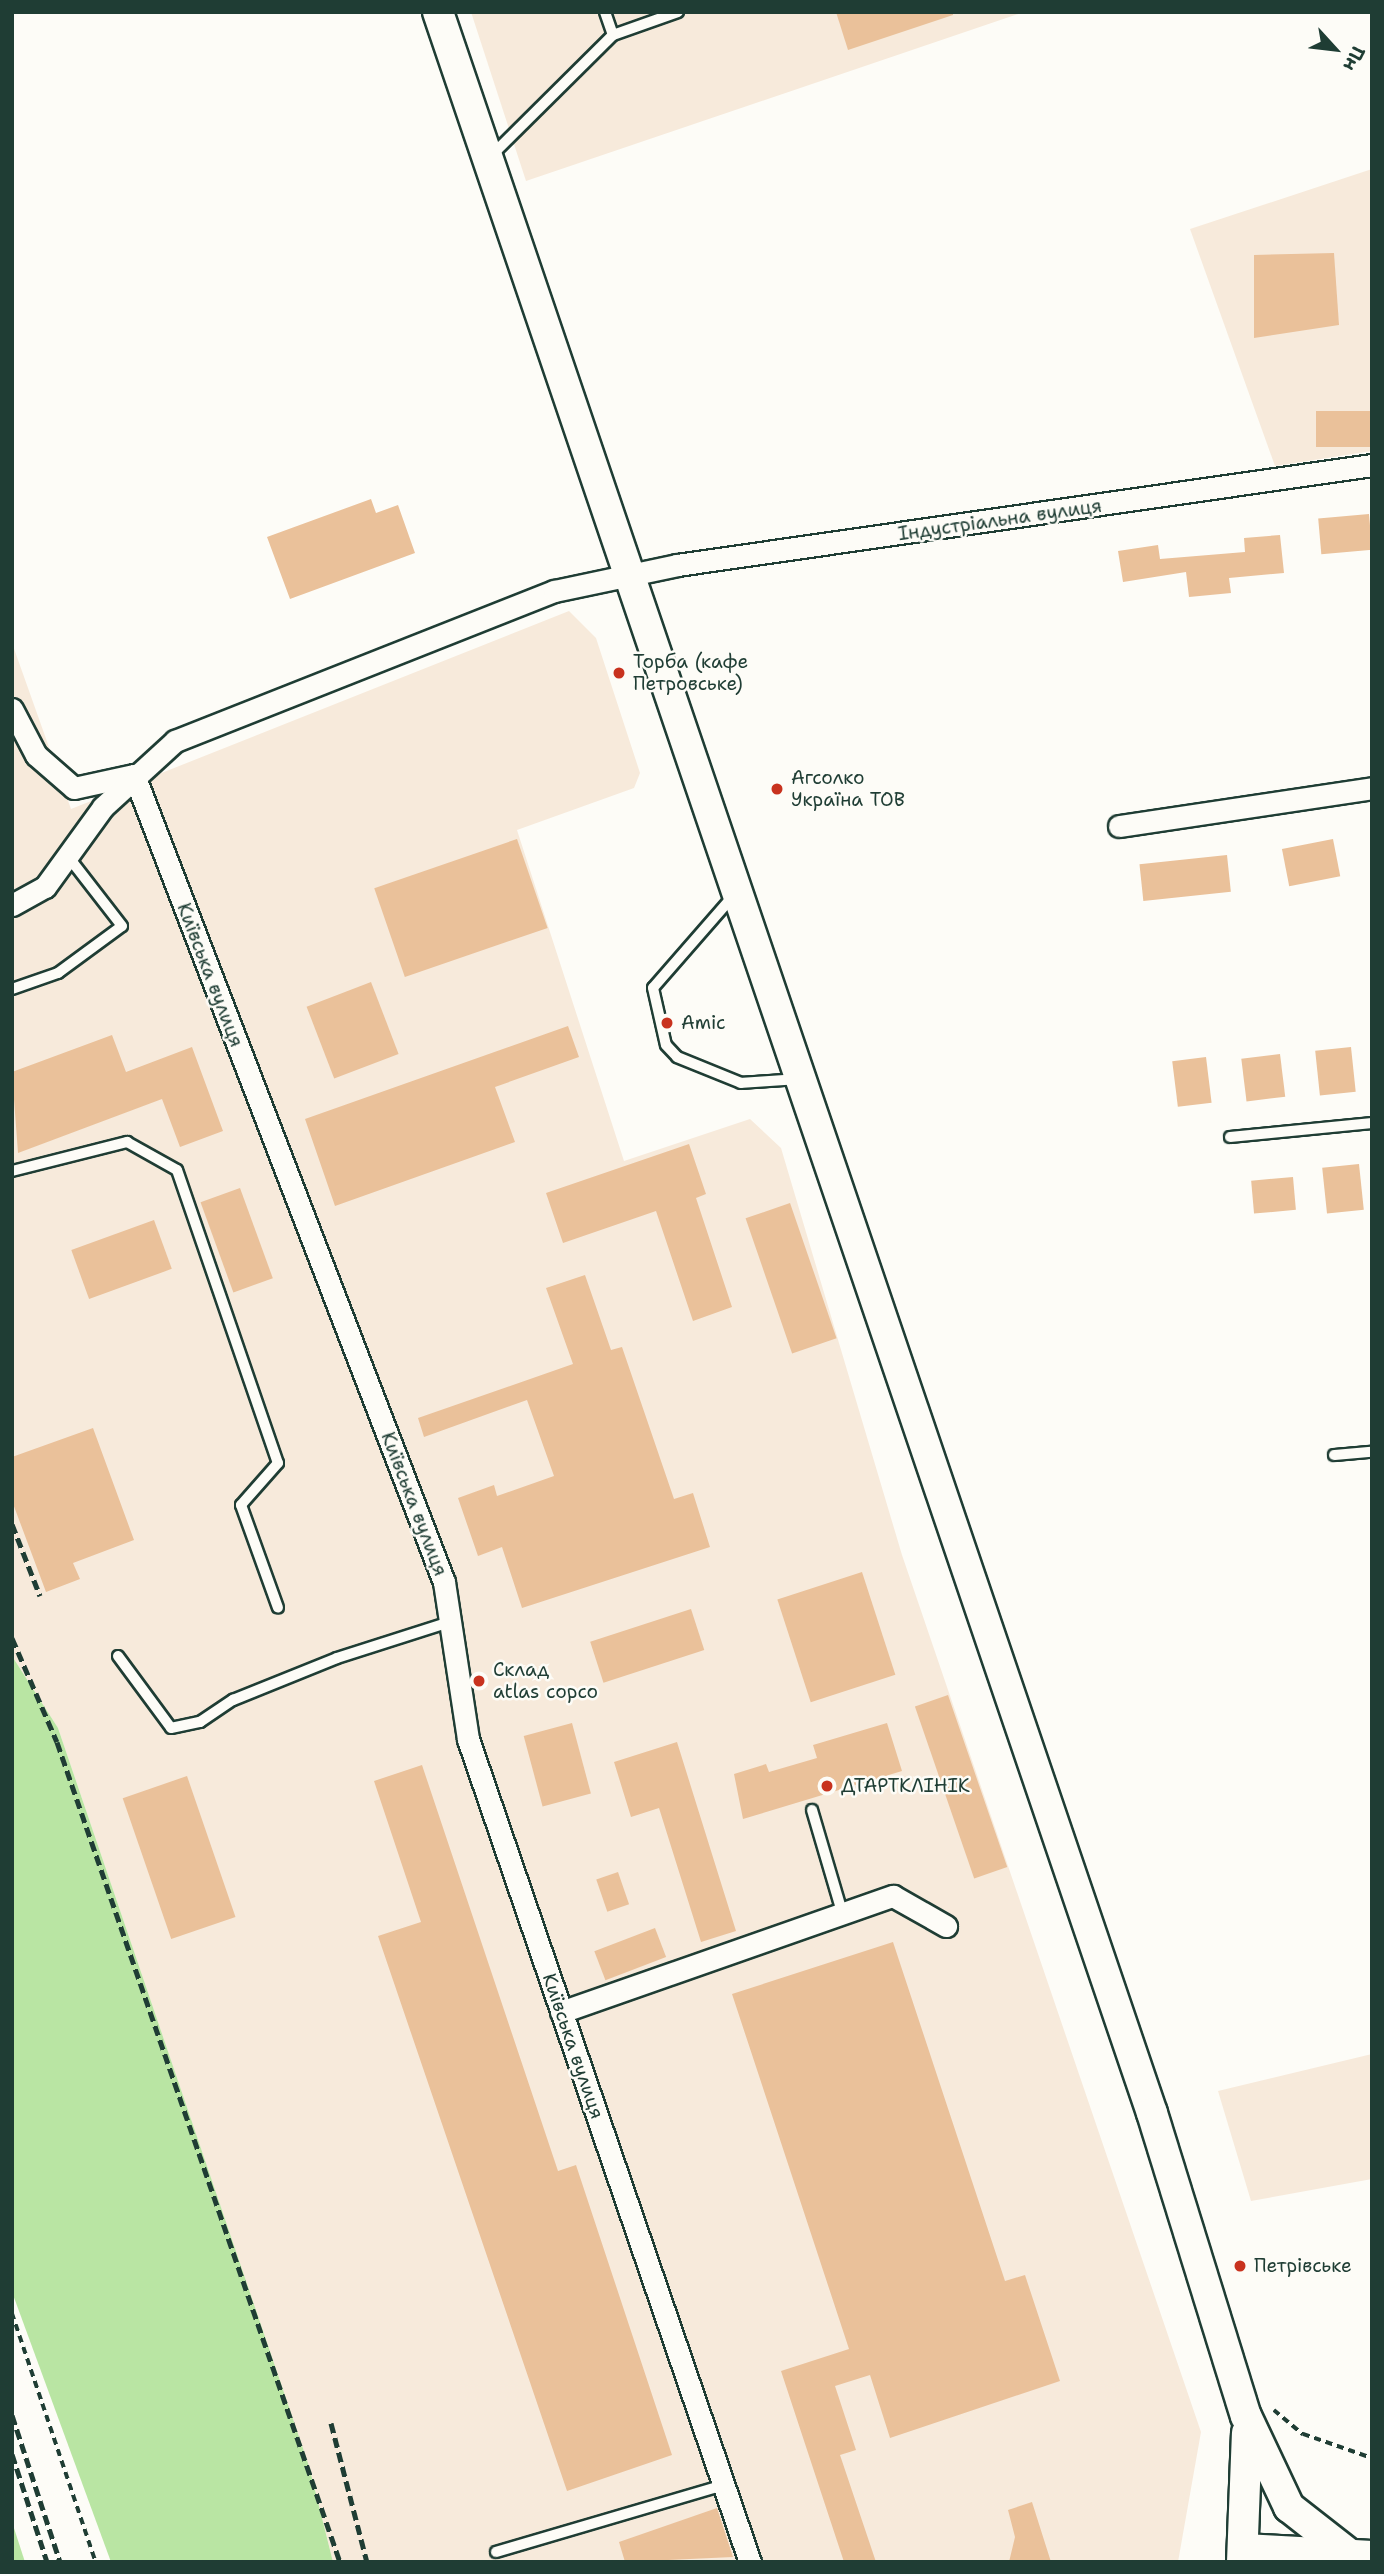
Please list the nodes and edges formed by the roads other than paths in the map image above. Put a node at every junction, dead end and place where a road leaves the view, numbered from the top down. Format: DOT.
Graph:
graph roads {
  1 [pos="438,12"];
  2 [pos="605,12"];
  3 [pos="678,12"];
  4 [pos="613,35"];
  5 [pos="486,160"];
  6 [pos="1372,465"];
  7 [pos="627,573"];
  8 [pos="12,709"];
  9 [pos="134,775"];
  10 [pos="1372,788"];
  11 [pos="1119,826"];
  12 [pos="67,855"];
  13 [pos="736,893"];
  14 [pos="12,905"];
  15 [pos="12,989"];
  16 [pos="799,1079"];
  17 [pos="1372,1123"];
  18 [pos="1230,1137"];
  19 [pos="12,1171"];
  20 [pos="1372,1452"];
  21 [pos="1334,1455"];
  22 [pos="278,1608"];
  23 [pos="450,1622"];
  24 [pos="118,1656"];
  25 [pos="812,1810"];
  26 [pos="842,1912"];
  27 [pos="946,1926"];
  28 [pos="561,2012"];
  29 [pos="1260,2413"];
  30 [pos="723,2485"];
  31 [pos="496,2552"];
  32 [pos="1243,2555"];
  33 [pos="1356,2557"];
  34 [pos="750,2562"];
  1 -- 5 [label="main road"];
  2 -- 4 [label="lane"];
  3 -- 4 [label="lane"];
  4 -- 5 [label="lane"];
  5 -- 7 [label="main road"];
  6 -- 7 [label="street, Індустріальна вулиця"];
  7 -- 9 [label="street, Індустріальна вулиця"];
  7 -- 13 [label="main road"];
  8 -- 9 [label="street"];
  9 -- 12 [label="street, Індустріальна вулиця"];
  9 -- 23 [label="street, Київська вулиця"];
  10 -- 11 [label="street"];
  12 -- 14 [label="street, Індустріальна вулиця"];
  12 -- 15 [label="lane"];
  13 -- 16 [label="main road"];
  13 -- 16 [label="lane"];
  16 -- 29 [label="main road"];
  17 -- 18 [label="lane"];
  19 -- 22 [label="lane"];
  20 -- 21 [label="lane"];
  23 -- 24 [label="lane"];
  23 -- 28 [label="street, Київська вулиця"];
  25 -- 26 [label="lane"];
  26 -- 27 [label="street"];
  26 -- 28 [label="street"];
  28 -- 30 [label="street, Київська вулиця"];
  29 -- 32 [label="main road"];
  29 -- 33 [label="main road"];
  30 -- 31 [label="lane"];
  30 -- 34 [label="street, Київська вулиця"];
  32 -- 33 [label="main road"];
}
